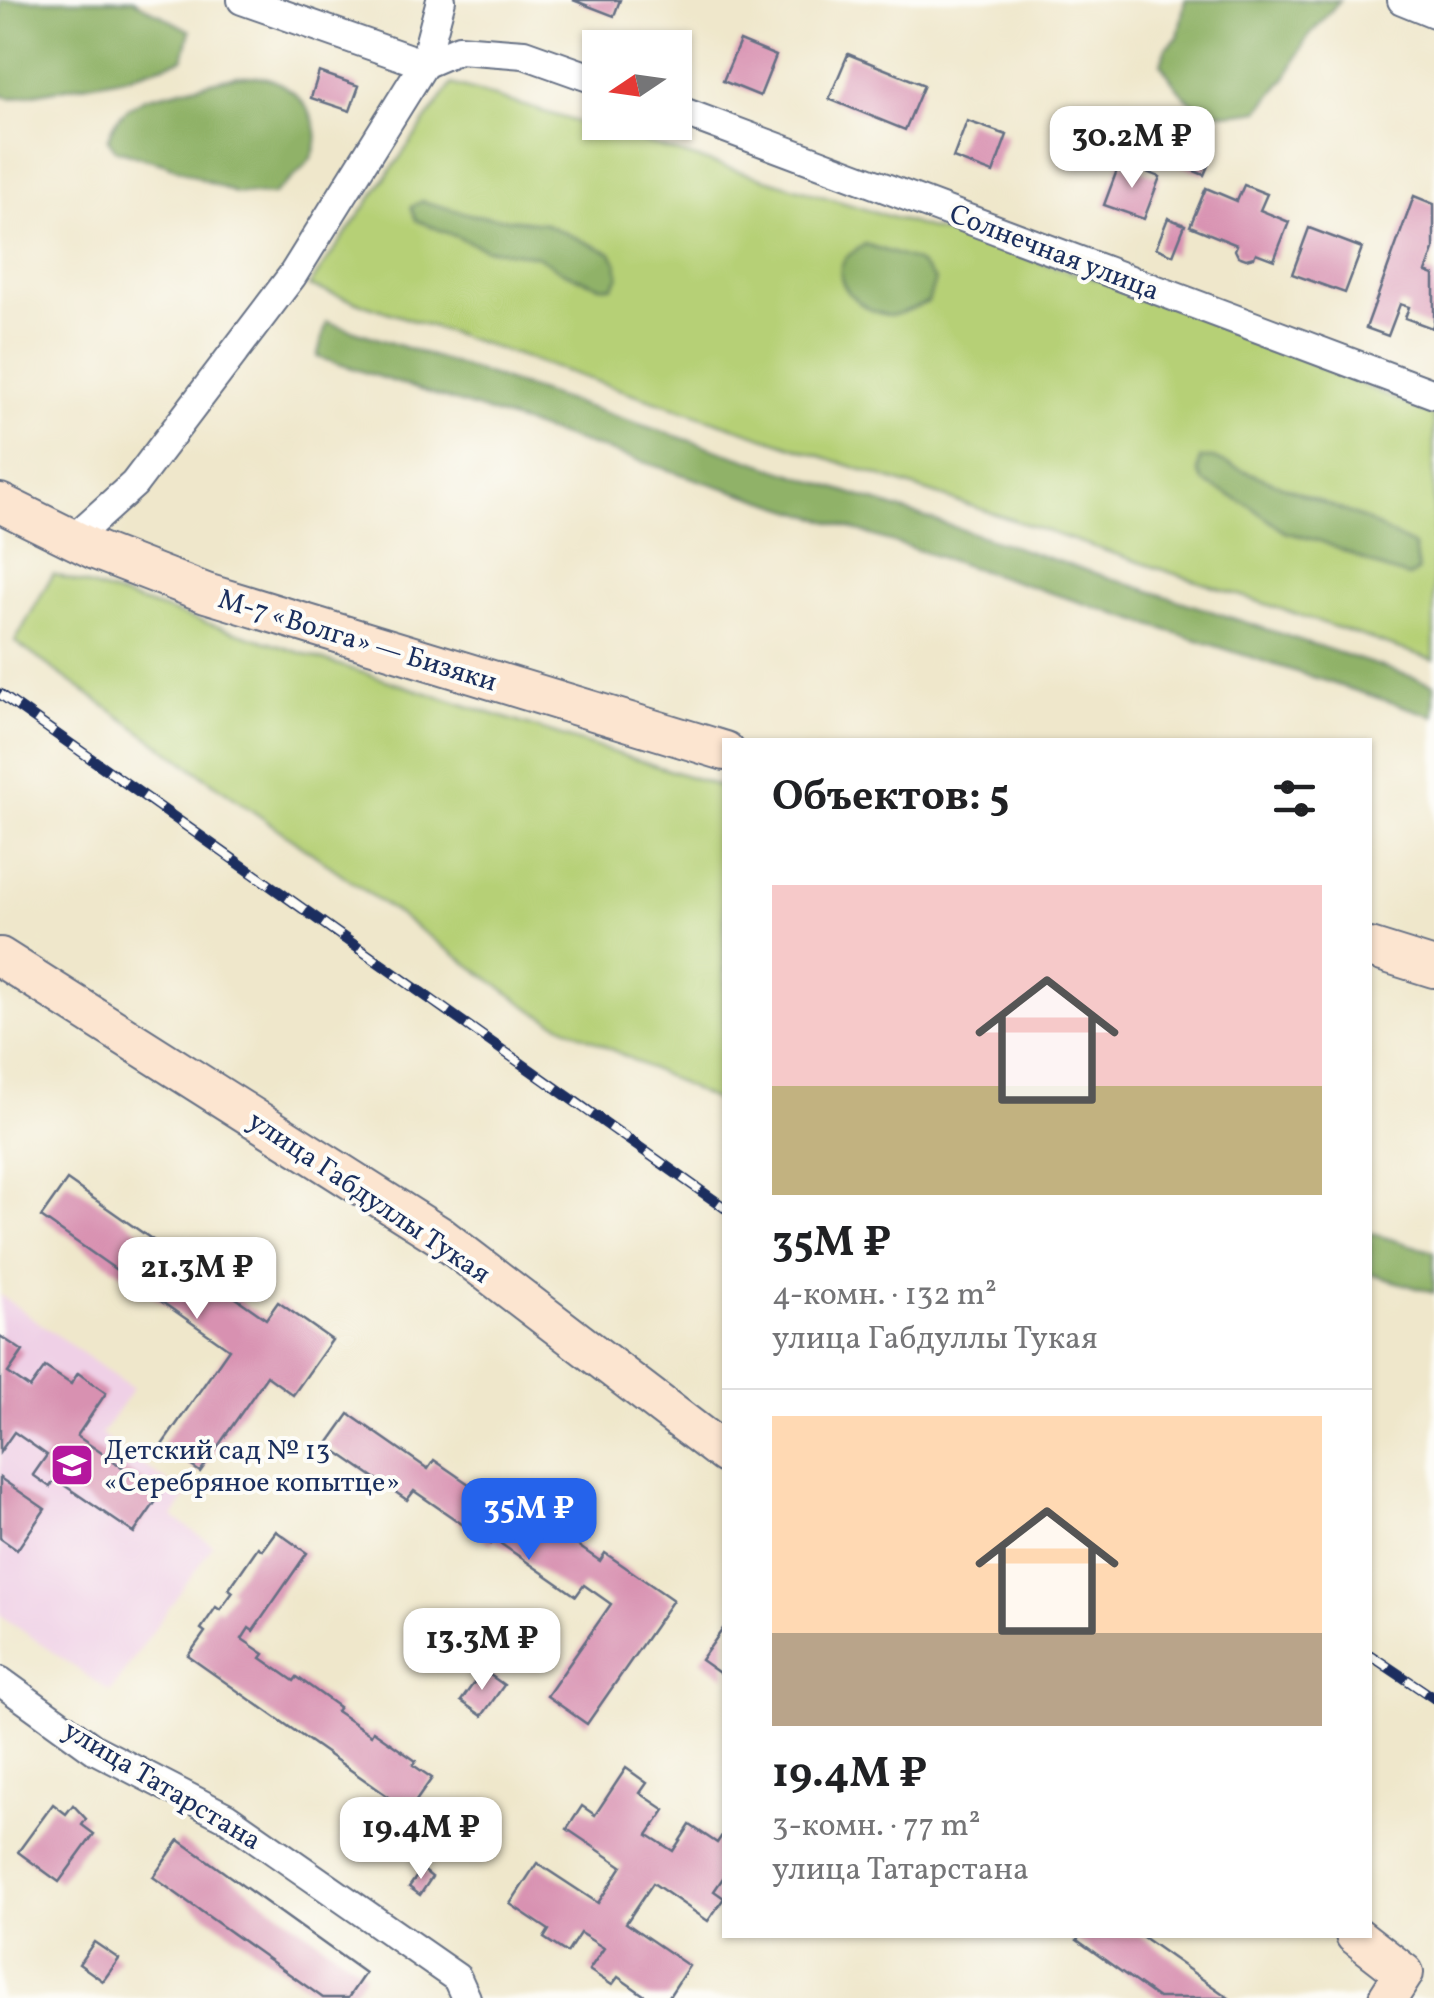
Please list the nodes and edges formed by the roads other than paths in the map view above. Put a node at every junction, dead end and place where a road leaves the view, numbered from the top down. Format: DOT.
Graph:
graph roads {
  1 [pos="242,0"];
  2 [pos="441,0"];
  3 [pos="1402,0"];
  4 [pos="1434,12"];
  5 [pos="424,64"];
  6 [pos="582,75"];
  7 [pos="692,115"];
  8 [pos="1434,394"];
  9 [pos="0,502"];
  10 [pos="73,539"];
  11 [pos="722,751"];
  12 [pos="1372,949"];
  13 [pos="0,957"];
  14 [pos="1434,968"];
  15 [pos="722,1452"];
  16 [pos="0,1680"];
  17 [pos="1359,1938"];
  18 [pos="466,1998"];
  19 [pos="1388,1998"];
  1 -- 5 [label="street"];
  2 -- 5 [label="street"];
  3 -- 4 [label="street"];
  5 -- 6 [label="street"];
  5 -- 10 [label="street"];
  7 -- 8 [label="street, Солнечная улица"];
  9 -- 10 [label="street, М-7 «Волга» — Бизяки"];
  10 -- 11 [label="street, М-7 «Волга» — Бизяки"];
  12 -- 14 [label="street"];
  13 -- 15 [label="street, улица Габдуллы Тукая"];
  16 -- 18 [label="street, улица Татарстана"];
  17 -- 19 [label="street"];
}
